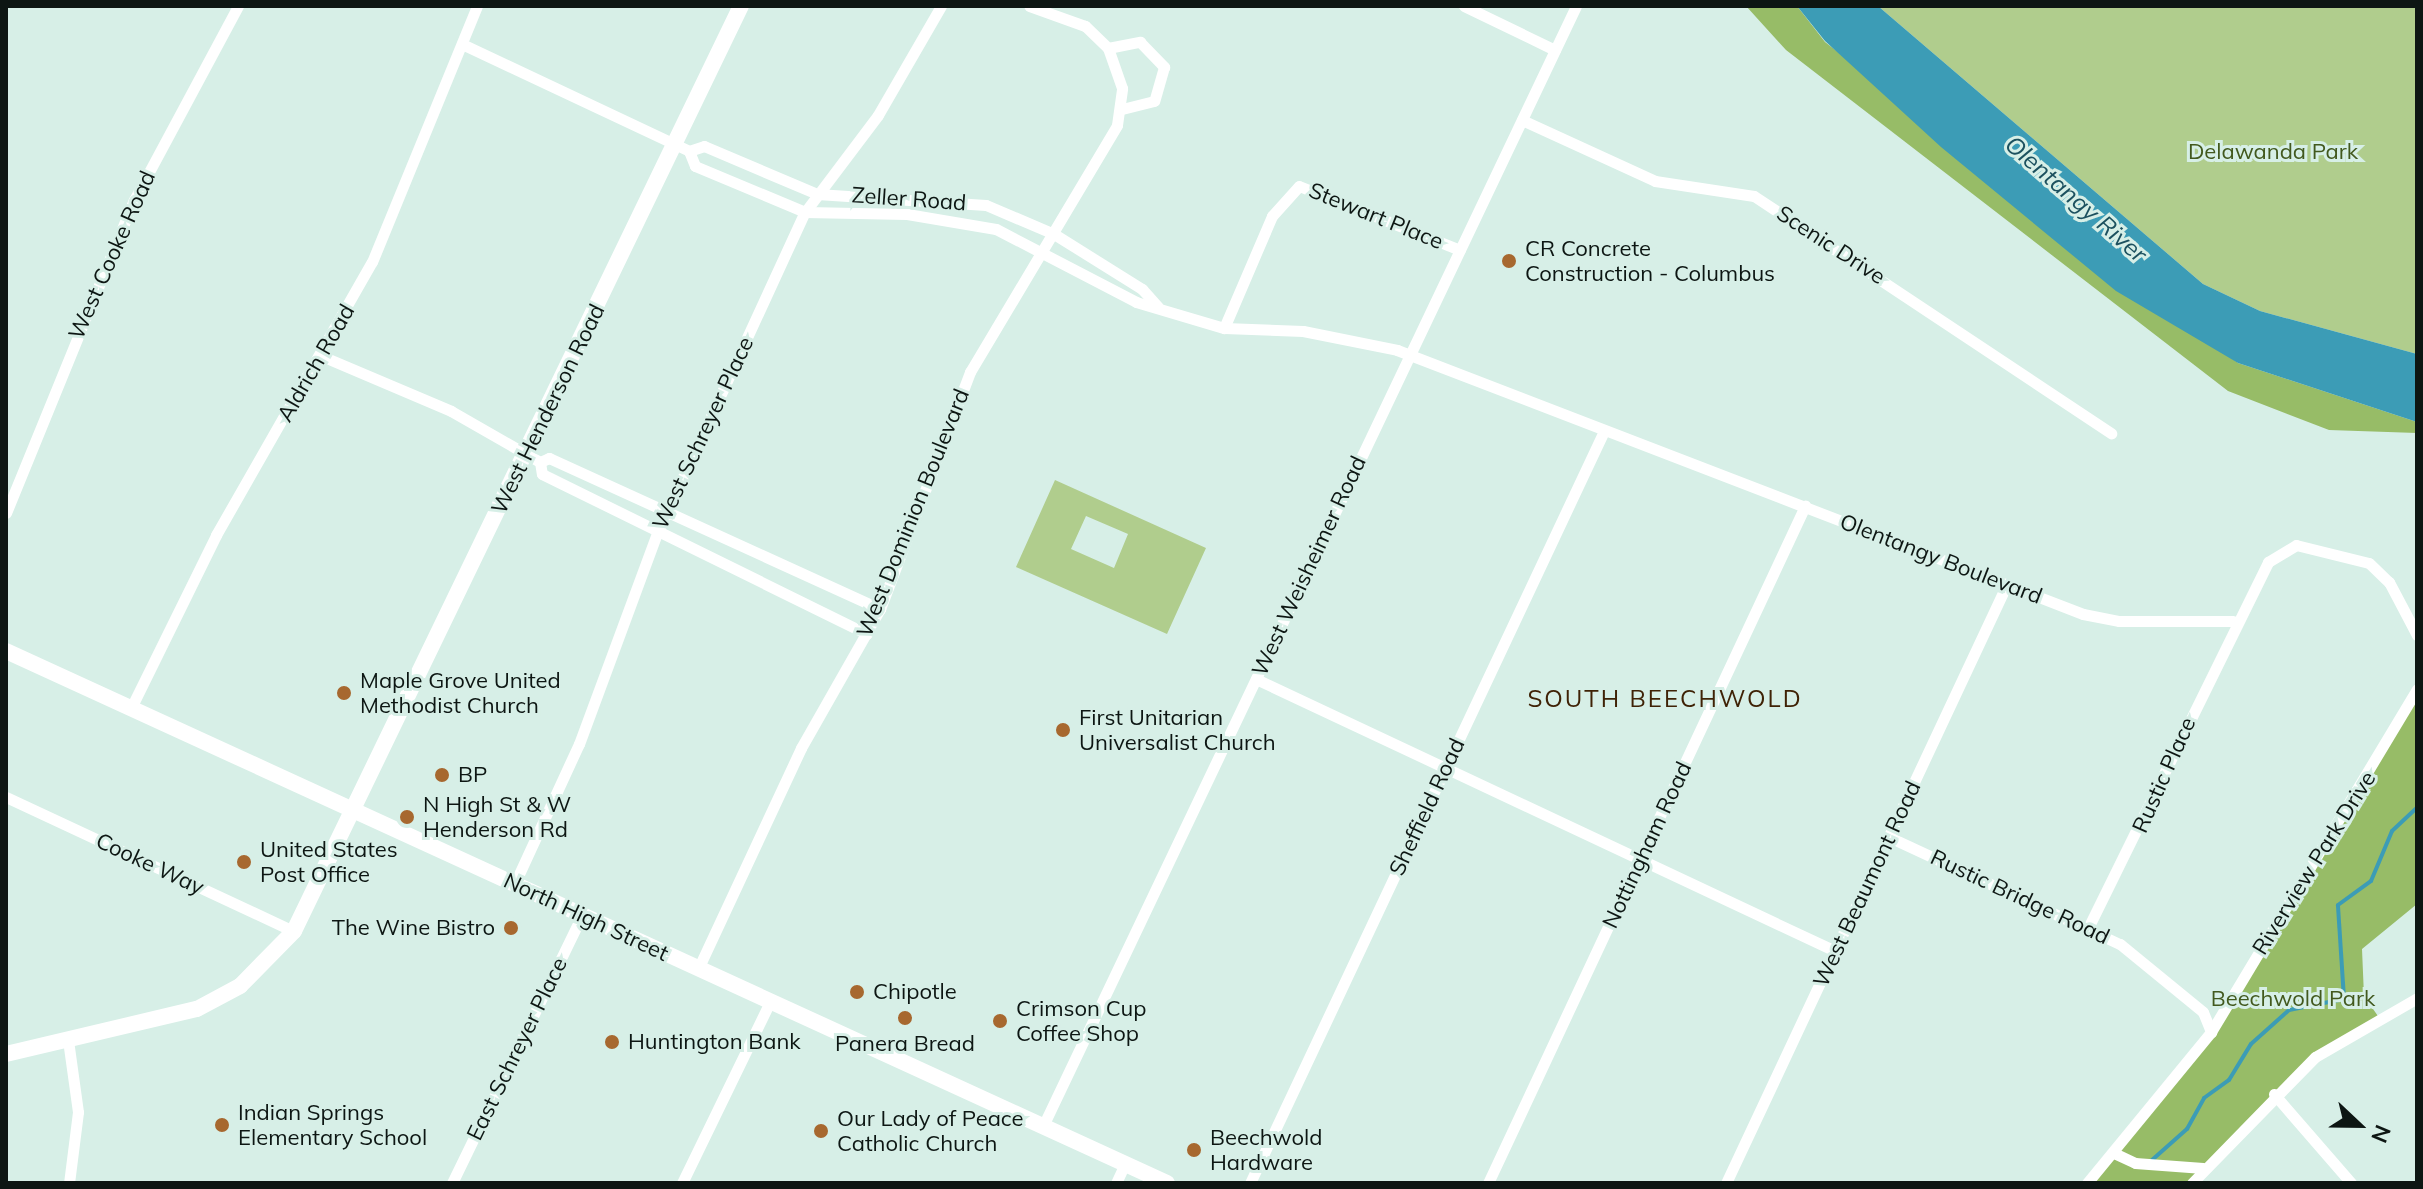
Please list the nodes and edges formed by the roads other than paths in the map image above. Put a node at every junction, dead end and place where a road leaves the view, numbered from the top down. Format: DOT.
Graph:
graph roads {
  1 [pos="238,6"];
  2 [pos="477,6"];
  3 [pos="741,6"];
  4 [pos="941,6"];
  5 [pos="1029,6"];
  6 [pos="1464,6"];
  7 [pos="1576,6"];
  8 [pos="462,44"];
  9 [pos="1108,48"];
  10 [pos="1555,50"];
  11 [pos="1121,109"];
  12 [pos="1522,120"];
  13 [pos="682,148"];
  14 [pos="817,194"];
  15 [pos="805,212"];
  16 [pos="1054,234"];
  17 [pos="1045,250"];
  18 [pos="1460,250"];
  19 [pos="1159,307"];
  20 [pos="1224,328"];
  21 [pos="1410,355"];
  22 [pos="324,357"];
  23 [pos="1604,431"];
  24 [pos="2111,433"];
  25 [pos="533,458"];
  26 [pos="1805,506"];
  27 [pos="667,511"];
  28 [pos="6,513"];
  29 [pos="658,531"];
  30 [pos="2007,584"];
  31 [pos="880,609"];
  32 [pos="2233,621"];
  33 [pos="867,634"];
  34 [pos="2417,635"];
  35 [pos="7,653"];
  36 [pos="1256,679"];
  37 [pos="2417,689"];
  38 [pos="131,708"];
  39 [pos="1445,768"];
  40 [pos="6,797"];
  41 [pos="355,813"];
  42 [pos="1889,837"];
  43 [pos="1640,859"];
  44 [pos="514,885"];
  45 [pos="582,915"];
  46 [pos="2089,926"];
  47 [pos="294,931"];
  48 [pos="1835,951"];
  49 [pos="698,969"];
  50 [pos="2417,998"];
  51 [pos="770,1002"];
  52 [pos="2211,1032"];
  53 [pos="68,1040"];
  54 [pos="6,1054"];
  55 [pos="2274,1094"];
  56 [pos="1043,1126"];
  57 [pos="2116,1154"];
  58 [pos="1125,1164"];
  59 [pos="2203,1168"];
  60 [pos="69,1183"];
  61 [pos="452,1183"];
  62 [pos="682,1183"];
  63 [pos="1116,1183"];
  64 [pos="1167,1183"];
  65 [pos="1250,1183"];
  66 [pos="1488,1183"];
  67 [pos="1726,1183"];
  68 [pos="2087,1183"];
  69 [pos="2192,1183"];
  70 [pos="2351,1183"];
  1 -- 28 [label="street, West Cooke Road"];
  2 -- 8 [label="street, Aldrich Road"];
  3 -- 13 [label="main road, West Henderson Road"];
  4 -- 14 [label="street, West Schreyer Place"];
  5 -- 9 [label="street"];
  6 -- 10 [label="street"];
  7 -- 10 [label="street, West Weisheimer Road"];
  8 -- 13 [label="street, Zeller Road"];
  8 -- 22 [label="street, Aldrich Road"];
  9 -- 11 [label="street"];
  9 -- 11 [label="street"];
  10 -- 12 [label="street, West Weisheimer Road"];
  11 -- 16 [label="street, West Dominion Boulevard"];
  12 -- 18 [label="street, West Weisheimer Road"];
  12 -- 24 [label="street, Scenic Drive"];
  13 -- 14 [label="street, Zeller Road"];
  13 -- 15 [label="street, Zeller Road"];
  13 -- 25 [label="main road, West Henderson Road"];
  14 -- 15 [label="street, West Schreyer Place"];
  14 -- 16 [label="street, Zeller Road"];
  15 -- 17 [label="street, Zeller Road"];
  15 -- 27 [label="street, West Schreyer Place"];
  16 -- 17 [label="street, West Dominion Boulevard"];
  16 -- 19 [label="street, Zeller Road"];
  17 -- 19 [label="street, Zeller Road"];
  17 -- 31 [label="street, West Dominion Boulevard"];
  18 -- 20 [label="street, Stewart Place"];
  18 -- 21 [label="street, West Weisheimer Road"];
  19 -- 20 [label="street, Zeller Road"];
  20 -- 21 [label="street, Zeller Road"];
  21 -- 23 [label="street, Olentangy Boulevard"];
  21 -- 36 [label="street, West Weisheimer Road"];
  22 -- 25 [label="street"];
  22 -- 38 [label="street, Aldrich Road"];
  23 -- 26 [label="street, Olentangy Boulevard"];
  23 -- 39 [label="street, Sheffield Road"];
  25 -- 27 [label="street"];
  25 -- 29 [label="street"];
  25 -- 41 [label="main road, West Henderson Road"];
  26 -- 30 [label="street, Olentangy Boulevard"];
  26 -- 43 [label="street, Nottingham Road"];
  27 -- 29 [label="street, West Schreyer Place"];
  27 -- 31 [label="street"];
  29 -- 33 [label="street"];
  29 -- 44 [label="street, West Schreyer Place"];
  30 -- 32 [label="street, Olentangy Boulevard"];
  30 -- 42 [label="street, West Beaumont Road"];
  31 -- 33 [label="street, West Dominion Boulevard"];
  32 -- 34 [label="street"];
  32 -- 46 [label="street, Rustic Place"];
  33 -- 49 [label="street, West Dominion Boulevard"];
  35 -- 38 [label="main road, North High Street"];
  36 -- 39 [label="street"];
  36 -- 56 [label="street, West Weisheimer Road"];
  37 -- 52 [label="street, Riverview Park Drive"];
  38 -- 41 [label="main road, North High Street"];
  39 -- 43 [label="street"];
  39 -- 65 [label="street, Sheffield Road"];
  40 -- 47 [label="street, Cooke Way"];
  41 -- 44 [label="main road, North High Street"];
  41 -- 47 [label="main road, West Henderson Road"];
  42 -- 46 [label="street, Rustic Bridge Road"];
  42 -- 48 [label="street, West Beaumont Road"];
  43 -- 48 [label="street"];
  43 -- 66 [label="street, Nottingham Road"];
  44 -- 45 [label="main road, North High Street"];
  45 -- 49 [label="main road, North High Street"];
  45 -- 61 [label="street, East Schreyer Place"];
  46 -- 52 [label="street, Rustic Bridge Road"];
  47 -- 53 [label="main road, West Henderson Road"];
  48 -- 67 [label="street, West Beaumont Road"];
  49 -- 51 [label="main road, North High Street"];
  50 -- 55 [label="street"];
  51 -- 56 [label="main road, North High Street"];
  51 -- 62 [label="street"];
  52 -- 57 [label="street, Riverview Park Drive"];
  53 -- 54 [label="main road, West Henderson Road"];
  53 -- 60 [label="street"];
  55 -- 59 [label="street"];
  55 -- 70 [label="street"];
  56 -- 58 [label="main road, North High Street"];
  57 -- 59 [label="street"];
  57 -- 68 [label="street, Riverview Park Drive"];
  58 -- 63 [label="street"];
  58 -- 64 [label="main road, North High Street"];
  59 -- 69 [label="street"];
}
